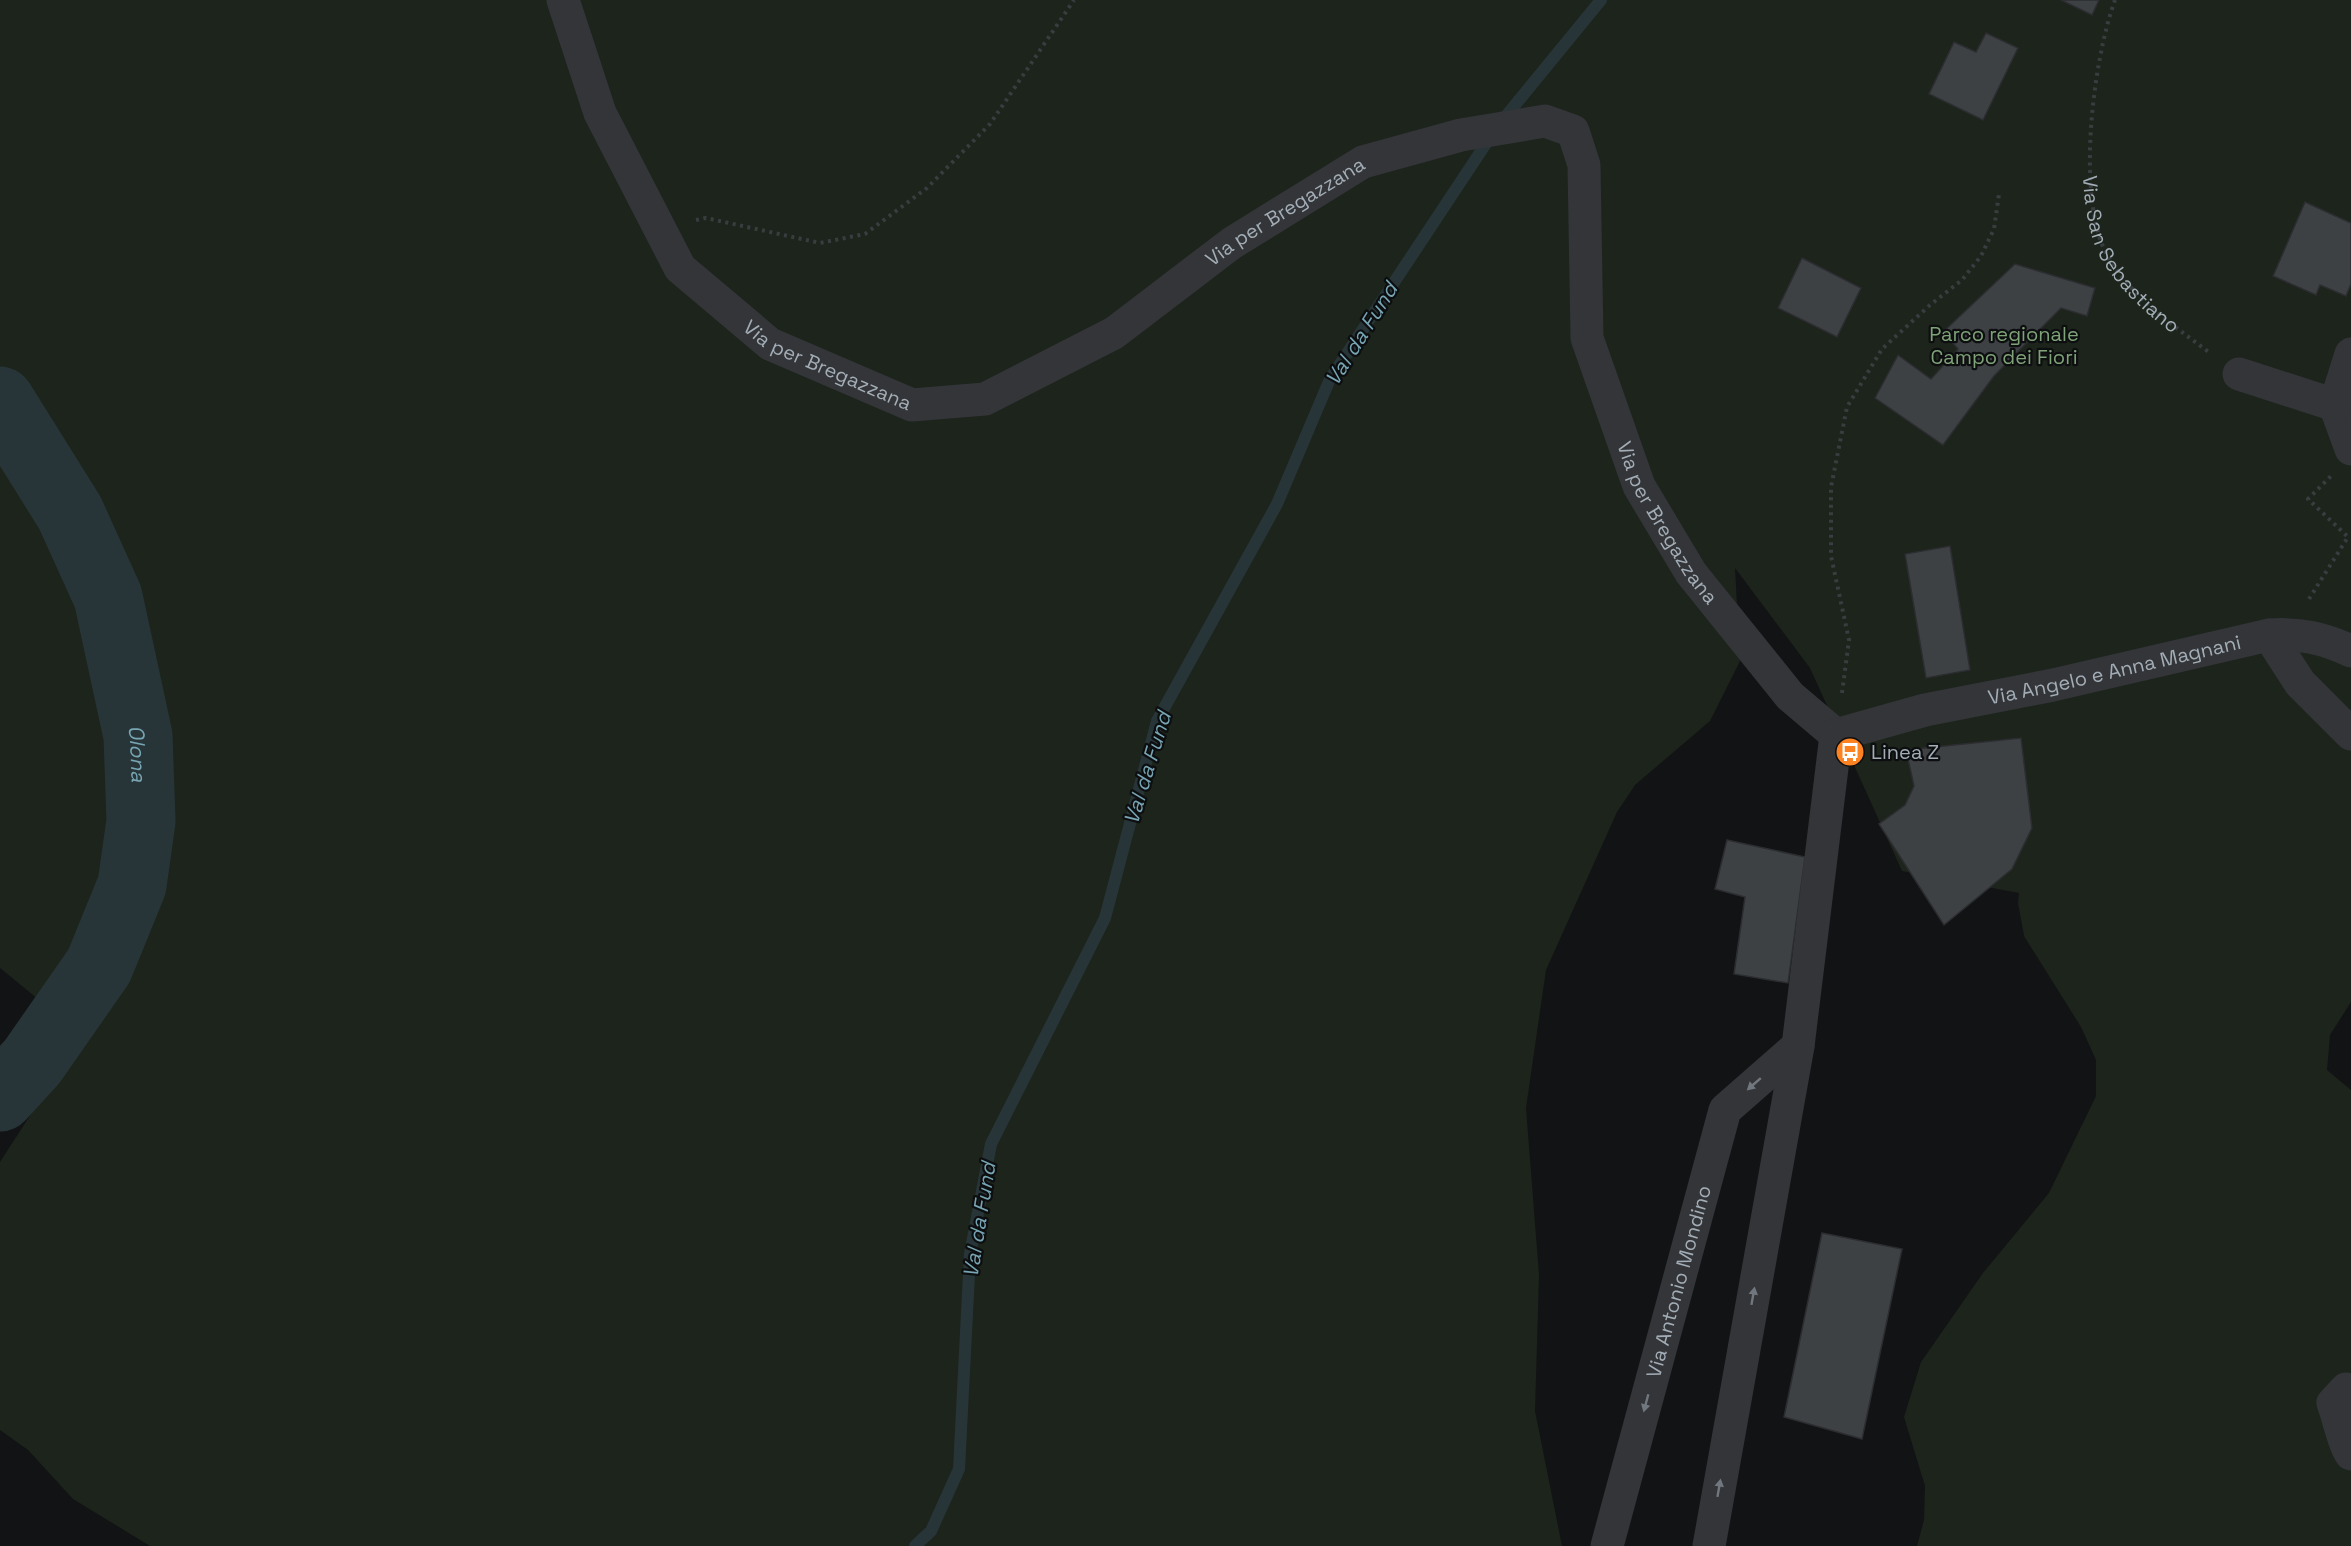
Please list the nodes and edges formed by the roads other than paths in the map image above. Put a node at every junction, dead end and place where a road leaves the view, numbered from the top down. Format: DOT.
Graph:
graph roads {
  1 [pos="563,0"];
  2 [pos="2348,362"];
  3 [pos="2240,374"];
  4 [pos="2335,405"];
  5 [pos="2344,460"];
  6 [pos="2282,634"];
  7 [pos="2351,651"];
  8 [pos="2351,734"];
  9 [pos="1836,735"];
  10 [pos="1798,1046"];
  11 [pos="2351,1389"];
  12 [pos="2351,1454"];
  13 [pos="1713,1545"];
  14 [pos="1607,1546"];
  1 -- 9 [label="street, Via per Bregazzana"];
  2 -- 4 [label="street"];
  3 -- 4 [label="street"];
  4 -- 5 [label="street"];
  6 -- 7 [label="street"];
  6 -- 8 [label="street, Via Angelo e Anna Magnani"];
  6 -- 9 [label="street, Via Angelo e Anna Magnani"];
  9 -- 10 [label="street"];
  13 -- 10 [label="street, one-way"];
  10 -- 14 [label="street, Via Antonio Mondino, one-way"];
  11 -- 12 [label="street"];
}
